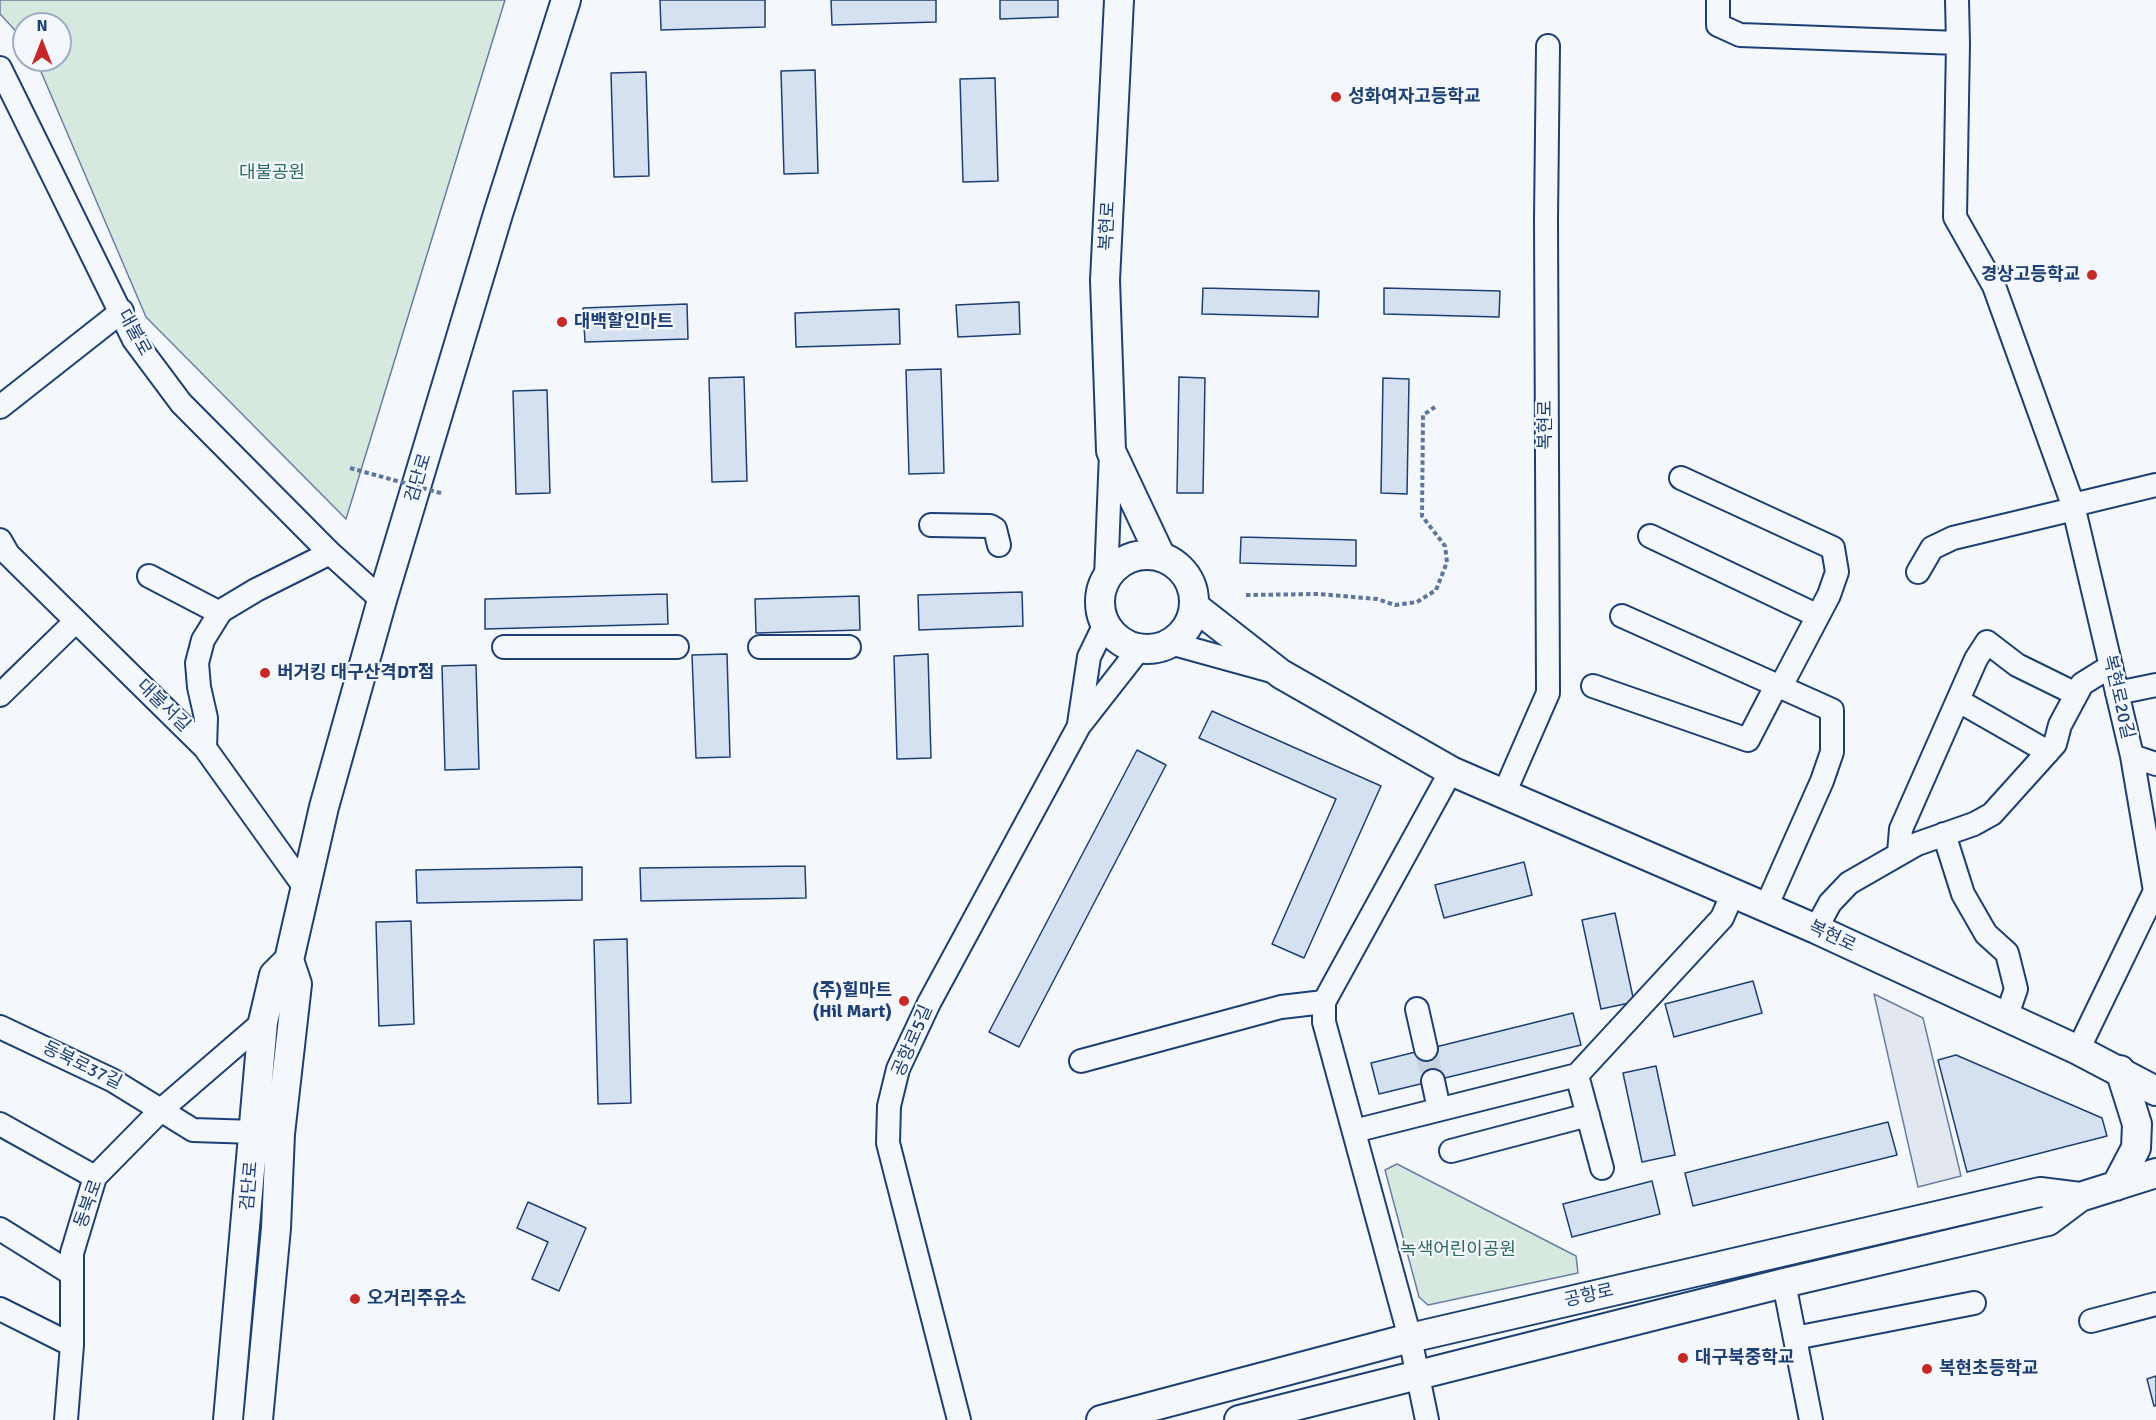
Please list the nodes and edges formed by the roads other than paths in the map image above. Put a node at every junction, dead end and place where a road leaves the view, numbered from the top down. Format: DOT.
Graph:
graph roads {
  1 [pos="566,0"];
  2 [pos="1119,0"];
  3 [pos="1718,0"];
  4 [pos="1957,0"];
  5 [pos="1958,43"];
  6 [pos="1548,46"];
  7 [pos="0,68"];
  8 [pos="122,311"];
  9 [pos="0,407"];
  10 [pos="1112,451"];
  11 [pos="1681,478"];
  12 [pos="2156,485"];
  13 [pos="2074,507"];
  14 [pos="931,525"];
  15 [pos="1650,536"];
  16 [pos="0,540"];
  17 [pos="999,545"];
  18 [pos="330,553"];
  19 [pos="1161,557"];
  20 [pos="1918,572"];
  21 [pos="149,576"];
  22 [pos="1106,578"];
  23 [pos="382,600"];
  24 [pos="1194,606"];
  25 [pos="220,613"];
  26 [pos="1622,616"];
  27 [pos="1818,616"];
  28 [pos="76,621"];
  29 [pos="1105,624"];
  30 [pos="1170,643"];
  31 [pos="504,647"];
  32 [pos="677,647"];
  33 [pos="760,647"];
  34 [pos="849,647"];
  35 [pos="1140,648"];
  36 [pos="2111,666"];
  37 [pos="1281,674"];
  38 [pos="2156,685"];
  39 [pos="1593,686"];
  40 [pos="1778,687"];
  41 [pos="2117,693"];
  42 [pos="2076,694"];
  43 [pos="0,695"];
  44 [pos="1959,701"];
  45 [pos="1079,726"];
  46 [pos="205,748"];
  47 [pos="2049,752"];
  48 [pos="2132,756"];
  49 [pos="2156,764"];
  50 [pos="1451,771"];
  51 [pos="1503,795"];
  52 [pos="1944,834"];
  53 [pos="1899,853"];
  54 [pos="306,888"];
  55 [pos="2155,890"];
  56 [pos="1733,892"];
  57 [pos="1766,907"];
  58 [pos="1816,929"];
  59 [pos="290,960"];
  60 [pos="1324,1002"];
  61 [pos="1417,1009"];
  62 [pos="2006,1018"];
  63 [pos="263,1022"];
  64 [pos="0,1027"];
  65 [pos="1426,1049"];
  66 [pos="2078,1050"];
  67 [pos="1082,1061"];
  68 [pos="2120,1071"];
  69 [pos="1577,1075"];
  70 [pos="1433,1081"];
  71 [pos="2156,1091"];
  72 [pos="1439,1109"];
  73 [pos="161,1110"];
  74 [pos="1588,1115"];
  75 [pos="0,1124"];
  76 [pos="1354,1131"];
  77 [pos="255,1132"];
  78 [pos="1450,1151"];
  79 [pos="1602,1168"];
  80 [pos="2156,1173"];
  81 [pos="95,1177"];
  82 [pos="2116,1186"];
  83 [pos="2080,1197"];
  84 [pos="0,1230"];
  85 [pos="72,1274"];
  86 [pos="1784,1283"];
  87 [pos="1974,1303"];
  88 [pos="2156,1304"];
  89 [pos="0,1310"];
  90 [pos="2091,1321"];
  91 [pos="1410,1338"];
  92 [pos="1795,1338"];
  93 [pos="72,1346"];
  94 [pos="1416,1376"];
  95 [pos="66,1420"];
  96 [pos="228,1420"];
  97 [pos="258,1420"];
  98 [pos="959,1420"];
  99 [pos="1101,1420"];
  100 [pos="1239,1420"];
  101 [pos="1428,1420"];
  102 [pos="1811,1420"];
  1 -- 23 [label="main road, 검단로"];
  2 -- 10 [label="main road, 복현로"];
  3 -- 5 [label="street"];
  4 -- 5 [label="street, 복현로20길"];
  5 -- 13 [label="street, 복현로20길"];
  6 -- 51 [label="street, 복현로"];
  7 -- 8 [label="street, 대불로"];
  8 -- 9 [label="street"];
  8 -- 18 [label="street, 대불로"];
  10 -- 19 [label="main road"];
  10 -- 22 [label="street"];
  11 -- 27 [label="street"];
  12 -- 13 [label="street"];
  13 -- 20 [label="street"];
  13 -- 36 [label="street, 복현로20길"];
  14 -- 17 [label="street"];
  15 -- 27 [label="street"];
  16 -- 28 [label="street, 대불서길"];
  18 -- 23 [label="street, 대불로"];
  18 -- 25 [label="street"];
  19 -- 22 [label="main road"];
  19 -- 24 [label="main road"];
  21 -- 25 [label="street"];
  22 -- 29 [label="main road"];
  23 -- 54 [label="main road, 검단로"];
  24 -- 30 [label="main road"];
  24 -- 37 [label="main road, 복현로"];
  25 -- 46 [label="street"];
  26 -- 40 [label="street"];
  27 -- 40 [label="street"];
  28 -- 43 [label="street"];
  28 -- 46 [label="street, 대불서길"];
  29 -- 35 [label="main road"];
  29 -- 45 [label="street"];
  30 -- 35 [label="main road"];
  30 -- 37 [label="street"];
  31 -- 32 [label="street"];
  33 -- 34 [label="street"];
  35 -- 45 [label="street"];
  36 -- 41 [label="street, 복현로20길"];
  36 -- 42 [label="street"];
  37 -- 50 [label="main road, 복현로"];
  38 -- 41 [label="street"];
  39 -- 40 [label="street"];
  40 -- 57 [label="street"];
  41 -- 48 [label="street, 복현로20길"];
  42 -- 44 [label="street"];
  42 -- 47 [label="street"];
  44 -- 47 [label="street"];
  44 -- 53 [label="street"];
  45 -- 98 [label="street, 공항로5길"];
  46 -- 54 [label="street, 대불서길"];
  47 -- 52 [label="street"];
  48 -- 49 [label="street"];
  48 -- 55 [label="street, 복현로20길"];
  50 -- 51 [label="main road, 복현로"];
  50 -- 60 [label="street"];
  51 -- 56 [label="main road, 복현로"];
  52 -- 53 [label="street"];
  52 -- 62 [label="street"];
  53 -- 58 [label="street"];
  54 -- 59 [label="main road, 검단로"];
  55 -- 66 [label="street, 복현로20길"];
  56 -- 57 [label="main road, 복현로"];
  56 -- 69 [label="street"];
  57 -- 58 [label="main road, 복현로"];
  58 -- 62 [label="main road, 복현로"];
  59 -- 63 [label="main road, 검단로"];
  59 -- 97 [label="main road, 검단로"];
  60 -- 67 [label="street"];
  60 -- 76 [label="street"];
  61 -- 65 [label="street"];
  62 -- 66 [label="main road, 복현로"];
  63 -- 73 [label="street, 동북로"];
  63 -- 77 [label="main road, 검단로"];
  64 -- 73 [label="street, 동북로37길"];
  66 -- 68 [label="main road, 복현로"];
  68 -- 71 [label="main road, 복현로"];
  68 -- 82 [label="main road"];
  69 -- 72 [label="street"];
  69 -- 74 [label="street"];
  70 -- 72 [label="street"];
  72 -- 76 [label="street"];
  73 -- 77 [label="street, 동북로37길"];
  73 -- 81 [label="street, 동북로"];
  74 -- 78 [label="street"];
  74 -- 79 [label="street"];
  75 -- 81 [label="street"];
  76 -- 91 [label="street"];
  77 -- 96 [label="main road, 검단로"];
  80 -- 82 [label="main road, 공항로"];
  81 -- 85 [label="street, 동북로"];
  82 -- 83 [label="main road, 공항로"];
  83 -- 86 [label="main road, 공항로"];
  83 -- 91 [label="main road, 공항로"];
  84 -- 85 [label="street"];
  85 -- 93 [label="street, 동북로"];
  86 -- 92 [label="street"];
  86 -- 94 [label="main road, 공항로"];
  87 -- 92 [label="street"];
  88 -- 90 [label="street"];
  89 -- 93 [label="street"];
  91 -- 94 [label="street"];
  91 -- 99 [label="main road, 공항로"];
  92 -- 102 [label="street"];
  93 -- 95 [label="street, 동북로"];
  94 -- 100 [label="main road, 공항로"];
  94 -- 101 [label="street"];
}
